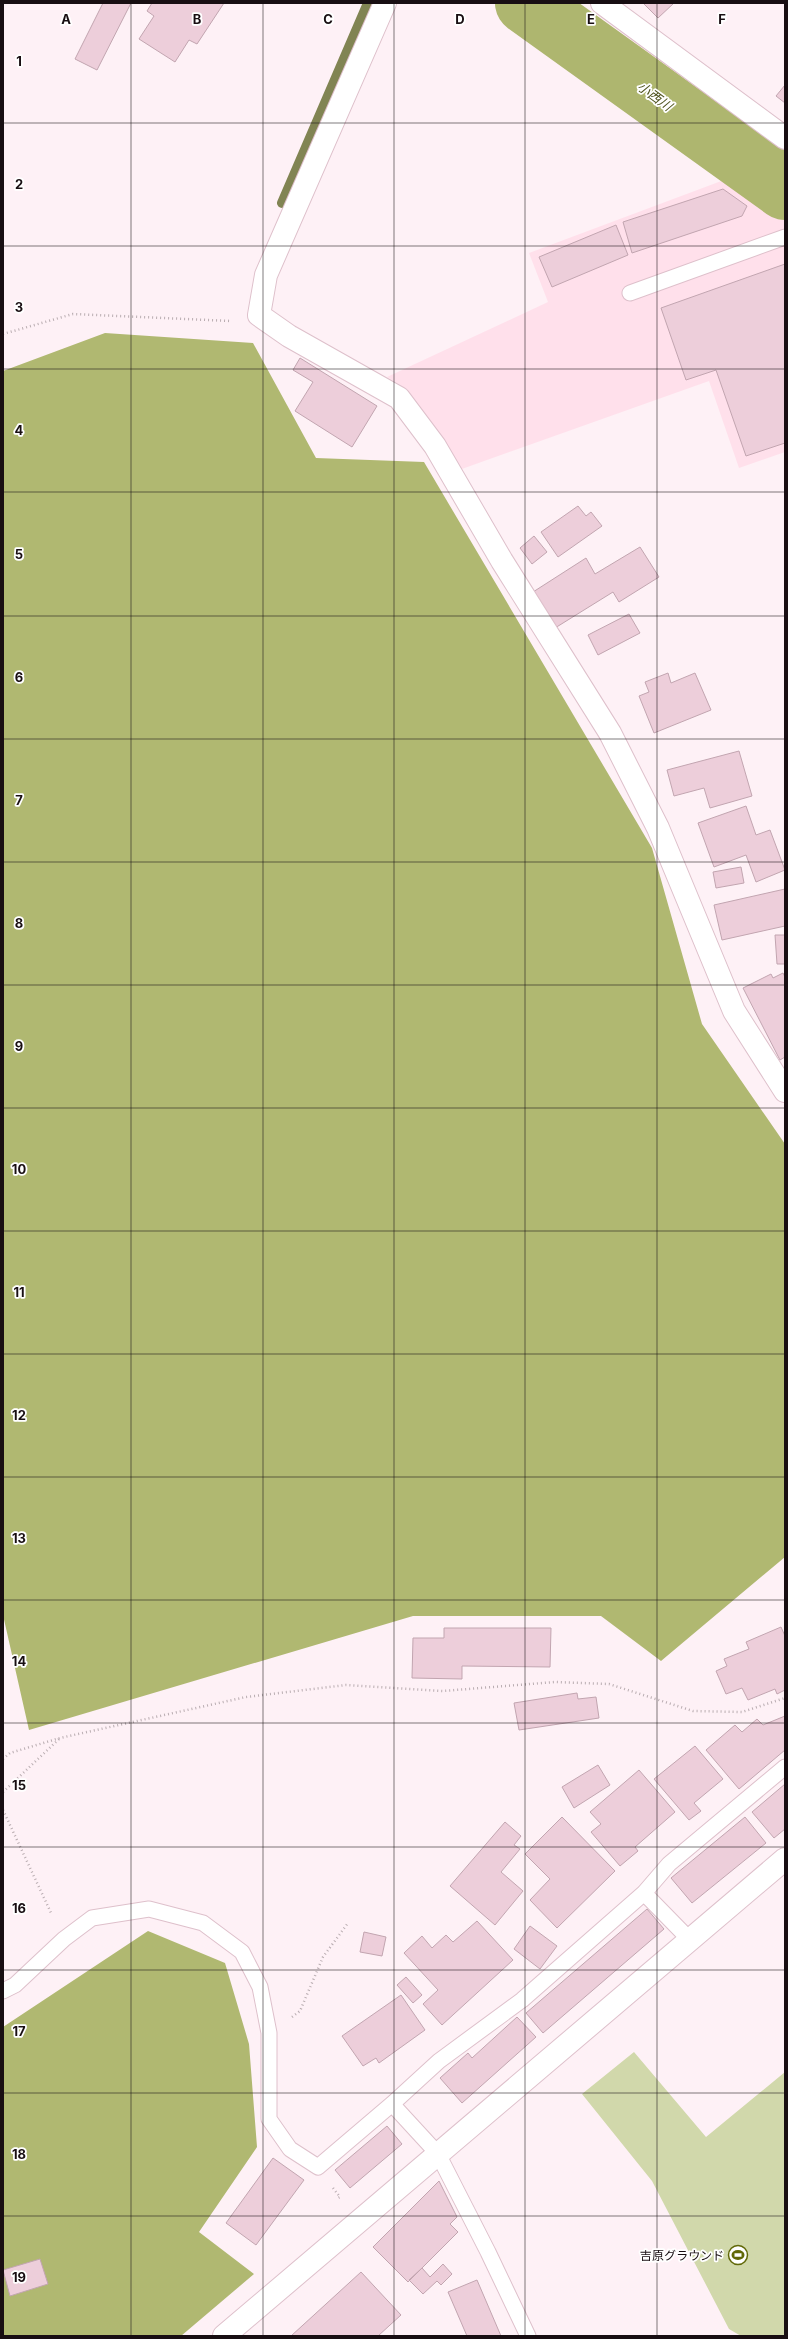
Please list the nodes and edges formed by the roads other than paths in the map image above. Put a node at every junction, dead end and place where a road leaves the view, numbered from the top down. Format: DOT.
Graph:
graph roads {
  1 [pos="385,3"];
  2 [pos="602,3"];
  3 [pos="785,138"];
  4 [pos="785,238"];
  5 [pos="630,293"];
  6 [pos="785,1091"];
  7 [pos="785,1766"];
  8 [pos="785,1859"];
  9 [pos="644,1893"];
  10 [pos="690,1940"];
  11 [pos="3,1991"];
  12 [pos="392,2104"];
  13 [pos="438,2154"];
  14 [pos="224,2336"];
  15 [pos="528,2336"];
  1 -- 6 [label="street"];
  2 -- 3 [label="street"];
  4 -- 5 [label="lane"];
  7 -- 9 [label="lane"];
  8 -- 10 [label="street"];
  9 -- 10 [label="lane"];
  9 -- 12 [label="lane"];
  10 -- 13 [label="street"];
  11 -- 12 [label="lane"];
  12 -- 13 [label="lane"];
  13 -- 14 [label="street"];
  13 -- 15 [label="lane"];
}
